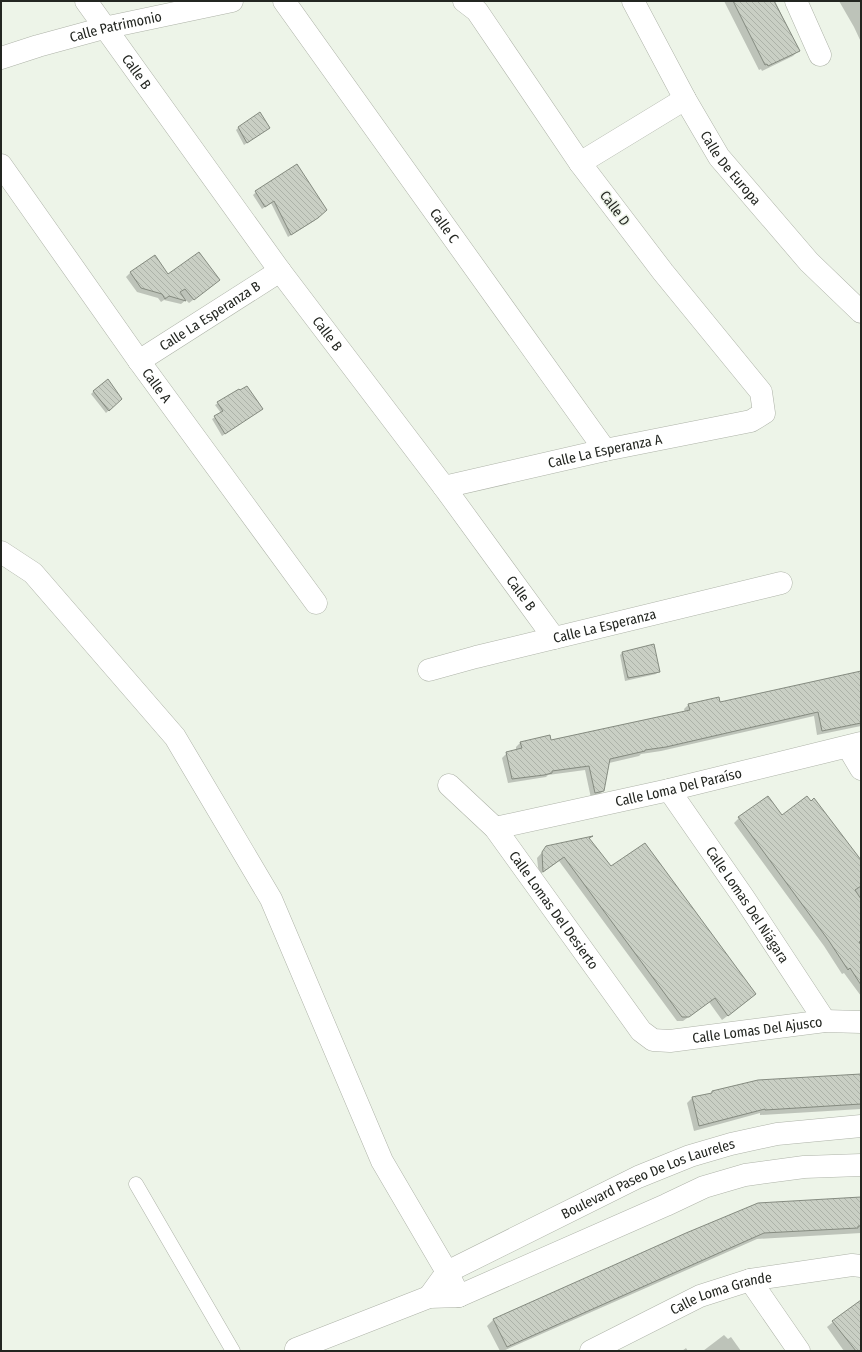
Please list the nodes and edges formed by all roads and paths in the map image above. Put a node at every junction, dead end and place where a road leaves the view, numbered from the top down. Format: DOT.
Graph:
graph roads {
  1 [pos="86,1"];
  2 [pos="232,1"];
  3 [pos="284,1"];
  4 [pos="464,1"];
  5 [pos="633,1"];
  6 [pos="796,1"];
  7 [pos="104,28"];
  8 [pos="820,55"];
  9 [pos="1,58"];
  10 [pos="684,99"];
  11 [pos="580,162"];
  12 [pos="1,165"];
  13 [pos="280,271"];
  14 [pos="861,312"];
  15 [pos="139,361"];
  16 [pos="764,413"];
  17 [pos="604,450"];
  18 [pos="444,487"];
  19 [pos="1,537"];
  20 [pos="1,552"];
  21 [pos="33,573"];
  22 [pos="781,582"];
  23 [pos="316,603"];
  24 [pos="554,638"];
  25 [pos="429,670"];
  26 [pos="854,746"];
  27 [pos="861,769"];
  28 [pos="449,785"];
  29 [pos="669,790"];
  30 [pos="495,828"];
  31 [pos="825,1021"];
  32 [pos="861,1022"];
  33 [pos="653,1040"];
  34 [pos="861,1126"];
  35 [pos="861,1165"];
  36 [pos="136,1184"];
  37 [pos="861,1266"];
  38 [pos="447,1272"];
  39 [pos="750,1280"];
  40 [pos="459,1296"];
  41 [pos="429,1297"];
  42 [pos="597,1349"];
  43 [pos="293,1350"];
  44 [pos="233,1351"];
  45 [pos="799,1351"];
  1 -- 7 [label="street, Calle B"];
  2 -- 7 [label="street, Calle Patrimonio"];
  3 -- 17 [label="street, Calle C"];
  4 -- 11 [label="street, Calle D"];
  5 -- 10 [label="street, Calle De Europa"];
  6 -- 8 [label="street"];
  7 -- 9 [label="street, Calle Patrimonio"];
  7 -- 13 [label="street, Calle B"];
  10 -- 11 [label="street"];
  10 -- 14 [label="street, Calle De Europa"];
  11 -- 16 [label="street, Calle D"];
  12 -- 15 [label="street, Calle A"];
  13 -- 15 [label="street, Calle La Esperanza B"];
  13 -- 18 [label="street, Calle B"];
  15 -- 23 [label="street, Calle A"];
  16 -- 17 [label="street, Calle La Esperanza A"];
  17 -- 18 [label="street, Calle La Esperanza A"];
  18 -- 24 [label="street, Calle B"];
  19 -- 21 [label="street"];
  20 -- 21 [label="street"];
  21 -- 38 [label="street"];
  22 -- 24 [label="street, Calle La Esperanza"];
  24 -- 25 [label="street, Calle La Esperanza"];
  26 -- 27 [label="street"];
  26 -- 29 [label="street, Calle Loma Del Paraíso"];
  28 -- 30 [label="street, Calle Lomas Del Desierto"];
  29 -- 30 [label="street, Calle Loma Del Paraíso"];
  29 -- 31 [label="street, Calle Lomas Del Niágara"];
  30 -- 33 [label="street, Calle Lomas Del Desierto"];
  31 -- 32 [label="street, Calle Lomas Del Ajusco"];
  31 -- 33 [label="street, Calle Lomas Del Ajusco"];
  34 -- 38 [label="street, Boulevard Paseo De Los Laureles"];
  35 -- 40 [label="street, Boulevard Paseo De Los Laureles"];
  36 -- 44 [label="lane"];
  37 -- 39 [label="street, Calle Loma Grande"];
  38 -- 40 [label="street"];
  38 -- 41 [label="street"];
  39 -- 42 [label="street, Calle Loma Grande"];
  39 -- 45 [label="street"];
  40 -- 41 [label="street"];
  41 -- 43 [label="street"];
}
